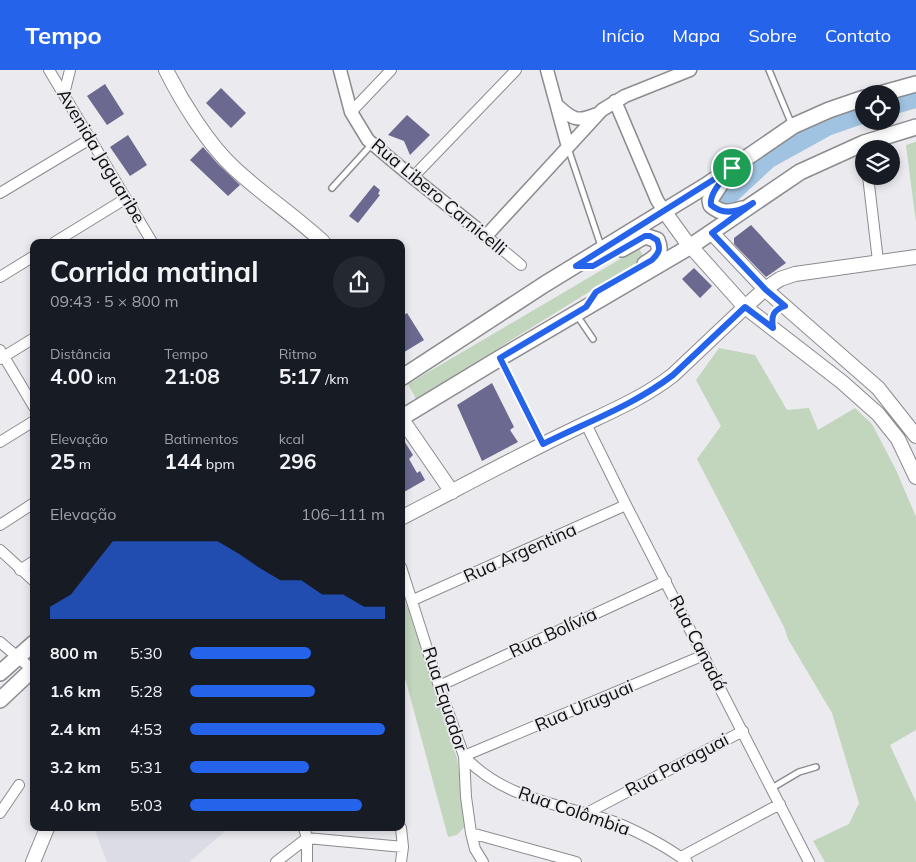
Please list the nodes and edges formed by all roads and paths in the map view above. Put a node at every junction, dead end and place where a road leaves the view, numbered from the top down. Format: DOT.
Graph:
graph roads {
  1 [pos="50,70"];
  2 [pos="70,70"];
  3 [pos="166,70"];
  4 [pos="340,70"];
  5 [pos="391,70"];
  6 [pos="516,70"];
  7 [pos="547,70"];
  8 [pos="690,70"];
  9 [pos="769,70"];
  10 [pos="916,84"];
  11 [pos="900,88"];
  12 [pos="64,94"];
  13 [pos="615,101"];
  14 [pos="855,101"];
  15 [pos="558,106"];
  16 [pos="352,112"];
  17 [pos="598,114"];
  18 [pos="793,126"];
  19 [pos="916,127"];
  20 [pos="90,139"];
  21 [pos="880,140"];
  22 [pos="373,144"];
  23 [pos="568,147"];
  24 [pos="855,150"];
  25 [pos="732,168"];
  26 [pos="413,177"];
  27 [pos="869,185"];
  28 [pos="332,188"];
  29 [pos="0,193"];
  30 [pos="125,199"];
  31 [pos="753,203"];
  32 [pos="667,216"];
  33 [pos="712,233"];
  34 [pos="486,236"];
  35 [pos="60,239"];
  36 [pos="150,239"];
  37 [pos="320,239"];
  38 [pos="688,243"];
  39 [pos="602,250"];
  40 [pos="916,257"];
  41 [pos="30,258"];
  42 [pos="878,261"];
  43 [pos="521,265"];
  44 [pos="576,266"];
  45 [pos="0,277"];
  46 [pos="766,290"];
  47 [pos="785,306"];
  48 [pos="745,307"];
  49 [pos="581,310"];
  50 [pos="773,328"];
  51 [pos="592,339"];
  52 [pos="30,340"];
  53 [pos="2,355"];
  54 [pos="500,358"];
  55 [pos="405,375"];
  56 [pos="30,400"];
  57 [pos="405,416"];
  58 [pos="30,423"];
  59 [pos="405,424"];
  60 [pos="586,424"];
  61 [pos="916,436"];
  62 [pos="0,442"];
  63 [pos="543,444"];
  64 [pos="916,477"];
  65 [pos="452,492"];
  66 [pos="30,505"];
  67 [pos="626,505"];
  68 [pos="405,516"];
  69 [pos="0,524"];
  70 [pos="0,550"];
  71 [pos="30,564"];
  72 [pos="20,570"];
  73 [pos="30,578"];
  74 [pos="405,578"];
  75 [pos="666,581"];
  76 [pos="413,600"];
  77 [pos="0,642"];
  78 [pos="30,646"];
  79 [pos="704,655"];
  80 [pos="18,657"];
  81 [pos="30,667"];
  82 [pos="30,672"];
  83 [pos="0,673"];
  84 [pos="439,686"];
  85 [pos="0,700"];
  86 [pos="743,731"];
  87 [pos="464,756"];
  88 [pos="816,767"];
  89 [pos="19,785"];
  90 [pos="772,788"];
  91 [pos="780,804"];
  92 [pos="0,813"];
  93 [pos="585,814"];
  94 [pos="46,831"];
  95 [pos="305,831"];
  96 [pos="401,831"];
  97 [pos="471,833"];
  98 [pos="307,838"];
  99 [pos="403,847"];
  100 [pos="684,860"];
  101 [pos="36,861"];
  102 [pos="276,862"];
  103 [pos="308,862"];
  104 [pos="401,862"];
  105 [pos="483,862"];
  106 [pos="576,862"];
  107 [pos="810,862"];
  1 -- 12 [label="street, Avenida Jaguaribe"];
  2 -- 12 [label="street"];
  3 -- 37 [label="main road"];
  4 -- 16 [label="street, Rua Libero Carnicelli"];
  5 -- 16 [label="street"];
  6 -- 26 [label="street"];
  7 -- 15 [label="street"];
  8 -- 13 [label="street"];
  9 -- 18 [label="lane"];
  10 -- 11 [label="main road"];
  12 -- 20 [label="street, Avenida Jaguaribe"];
  13 -- 17 [label="street"];
  13 -- 32 [label="street"];
  14 -- 18 [label="main road"];
  15 -- 17 [label="street"];
  15 -- 23 [label="street"];
  16 -- 22 [label="street, Rua Libero Carnicelli"];
  17 -- 23 [label="street"];
  18 -- 25 [label="main road"];
  19 -- 21 [label="main road"];
  20 -- 29 [label="street"];
  20 -- 30 [label="street, Avenida Jaguaribe"];
  22 -- 26 [label="street, Rua Libero Carnicelli"];
  22 -- 28 [label="lane"];
  23 -- 34 [label="street"];
  23 -- 39 [label="lane"];
  24 -- 31 [label="main road"];
  25 -- 31 [label="main road"];
  25 -- 32 [label="main road"];
  26 -- 34 [label="street, Rua Libero Carnicelli"];
  27 -- 42 [label="street"];
  30 -- 35 [label="street"];
  30 -- 36 [label="street, Avenida Jaguaribe"];
  31 -- 33 [label="main road"];
  32 -- 38 [label="main road"];
  32 -- 39 [label="main road"];
  33 -- 38 [label="main road"];
  33 -- 46 [label="main road"];
  34 -- 43 [label="street, Rua Libero Carnicelli"];
  38 -- 48 [label="main road"];
  38 -- 49 [label="main road"];
  39 -- 44 [label="main road"];
  40 -- 42 [label="main road"];
  41 -- 45 [label="street"];
  42 -- 46 [label="main road"];
  44 -- 49 [label="main road"];
  44 -- 55 [label="main road"];
  46 -- 47 [label="main road"];
  46 -- 48 [label="main road"];
  47 -- 50 [label="main road"];
  47 -- 61 [label="main road"];
  48 -- 50 [label="main road"];
  48 -- 60 [label="main road"];
  49 -- 51 [label="lane"];
  49 -- 54 [label="main road"];
  50 -- 64 [label="main road"];
  52 -- 53 [label="street"];
  53 -- 56 [label="street"];
  54 -- 57 [label="main road"];
  54 -- 63 [label="lane"];
  58 -- 62 [label="street"];
  59 -- 65 [label="main road"];
  60 -- 63 [label="main road"];
  60 -- 67 [label="street, Rua Canadá"];
  63 -- 65 [label="main road"];
  65 -- 68 [label="main road"];
  66 -- 69 [label="street"];
  67 -- 75 [label="street, Rua Canadá"];
  67 -- 76 [label="street, Rua Argentina"];
  70 -- 72 [label="street"];
  71 -- 72 [label="street"];
  72 -- 73 [label="street"];
  74 -- 76 [label="street, Rua Equador"];
  75 -- 79 [label="street, Rua Canadá"];
  75 -- 84 [label="street, Rua Bolívia"];
  76 -- 84 [label="street, Rua Equador"];
  77 -- 80 [label="street"];
  78 -- 80 [label="main road"];
  79 -- 86 [label="street, Rua Canadá"];
  79 -- 87 [label="street, Rua Uruguai"];
  80 -- 81 [label="street"];
  80 -- 83 [label="main road"];
  82 -- 85 [label="main road"];
  84 -- 87 [label="street, Rua Equador"];
  86 -- 90 [label="street, Rua Canadá"];
  86 -- 93 [label="street, Rua Paraguai"];
  87 -- 93 [label="street, Rua Colômbia"];
  87 -- 97 [label="street, Rua Equador"];
  88 -- 90 [label="lane"];
  89 -- 92 [label="street"];
  90 -- 91 [label="street, Rua Canadá"];
  91 -- 100 [label="street"];
  91 -- 107 [label="street, Rua Canadá"];
  93 -- 100 [label="street, Rua Colômbia"];
  94 -- 101 [label="main road"];
  95 -- 98 [label="street"];
  96 -- 99 [label="street"];
  97 -- 105 [label="street, Rua Equador"];
  97 -- 106 [label="street"];
  98 -- 99 [label="street"];
  98 -- 102 [label="street"];
  98 -- 103 [label="street"];
  99 -- 104 [label="street"];
}
